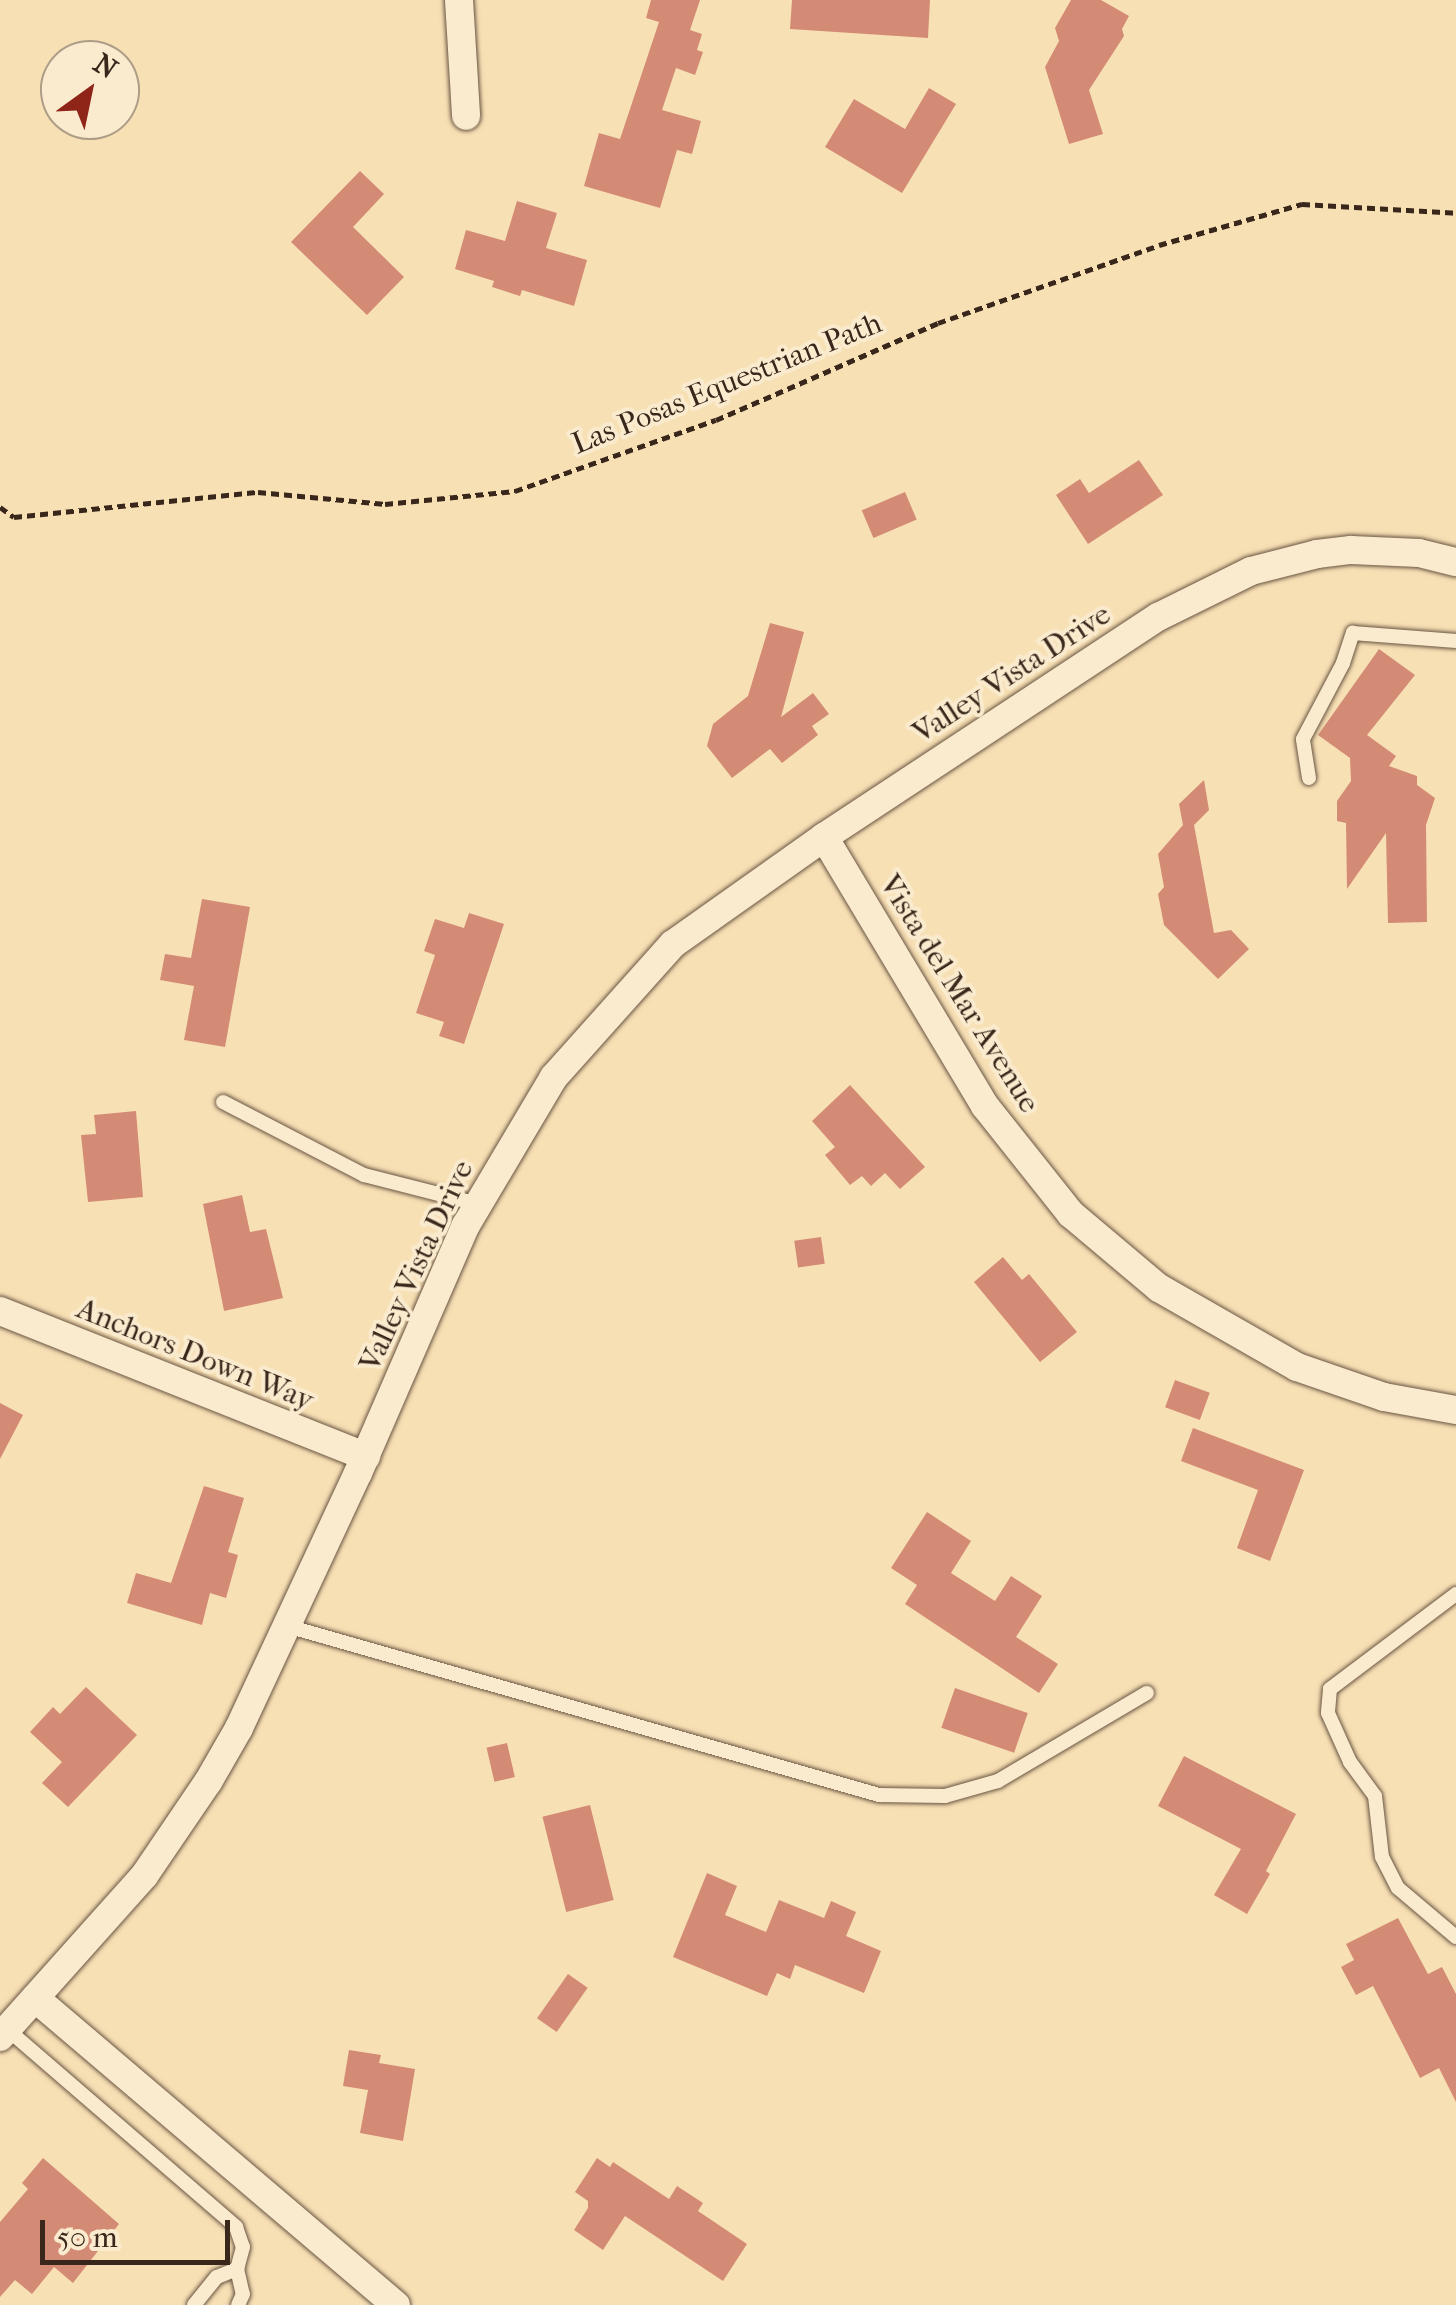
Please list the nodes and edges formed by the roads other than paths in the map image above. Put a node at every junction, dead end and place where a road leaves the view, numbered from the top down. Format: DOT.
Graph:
graph roads {
  1 [pos="459,0"];
  2 [pos="466,116"];
  3 [pos="1456,562"];
  4 [pos="1456,641"];
  5 [pos="1310,778"];
  6 [pos="824,837"];
  7 [pos="223,1102"];
  8 [pos="478,1204"];
  9 [pos="0,1311"];
  10 [pos="1456,1410"];
  11 [pos="366,1457"];
  12 [pos="1456,1594"];
  13 [pos="287,1626"];
  14 [pos="1146,1693"];
  15 [pos="1456,1937"];
  16 [pos="35,1998"];
  17 [pos="3,2033"];
  18 [pos="237,2270"];
  19 [pos="194,2305"];
  20 [pos="238,2305"];
  21 [pos="396,2305"];
  1 -- 2 [label="street"];
  3 -- 6 [label="street, Valley Vista Drive"];
  4 -- 5 [label="lane"];
  6 -- 8 [label="street, Valley Vista Drive"];
  6 -- 10 [label="street, Vista del Mar Avenue"];
  7 -- 8 [label="lane"];
  8 -- 11 [label="street, Valley Vista Drive"];
  9 -- 11 [label="street, Anchors Down Way"];
  11 -- 13 [label="street, Valley Vista Drive"];
  12 -- 15 [label="lane"];
  13 -- 14 [label="lane"];
  13 -- 16 [label="street, Valley Vista Drive"];
  16 -- 17 [label="street, Valley Vista Drive"];
  16 -- 21 [label="street"];
  17 -- 18 [label="lane"];
  18 -- 19 [label="lane"];
  18 -- 20 [label="lane"];
}
